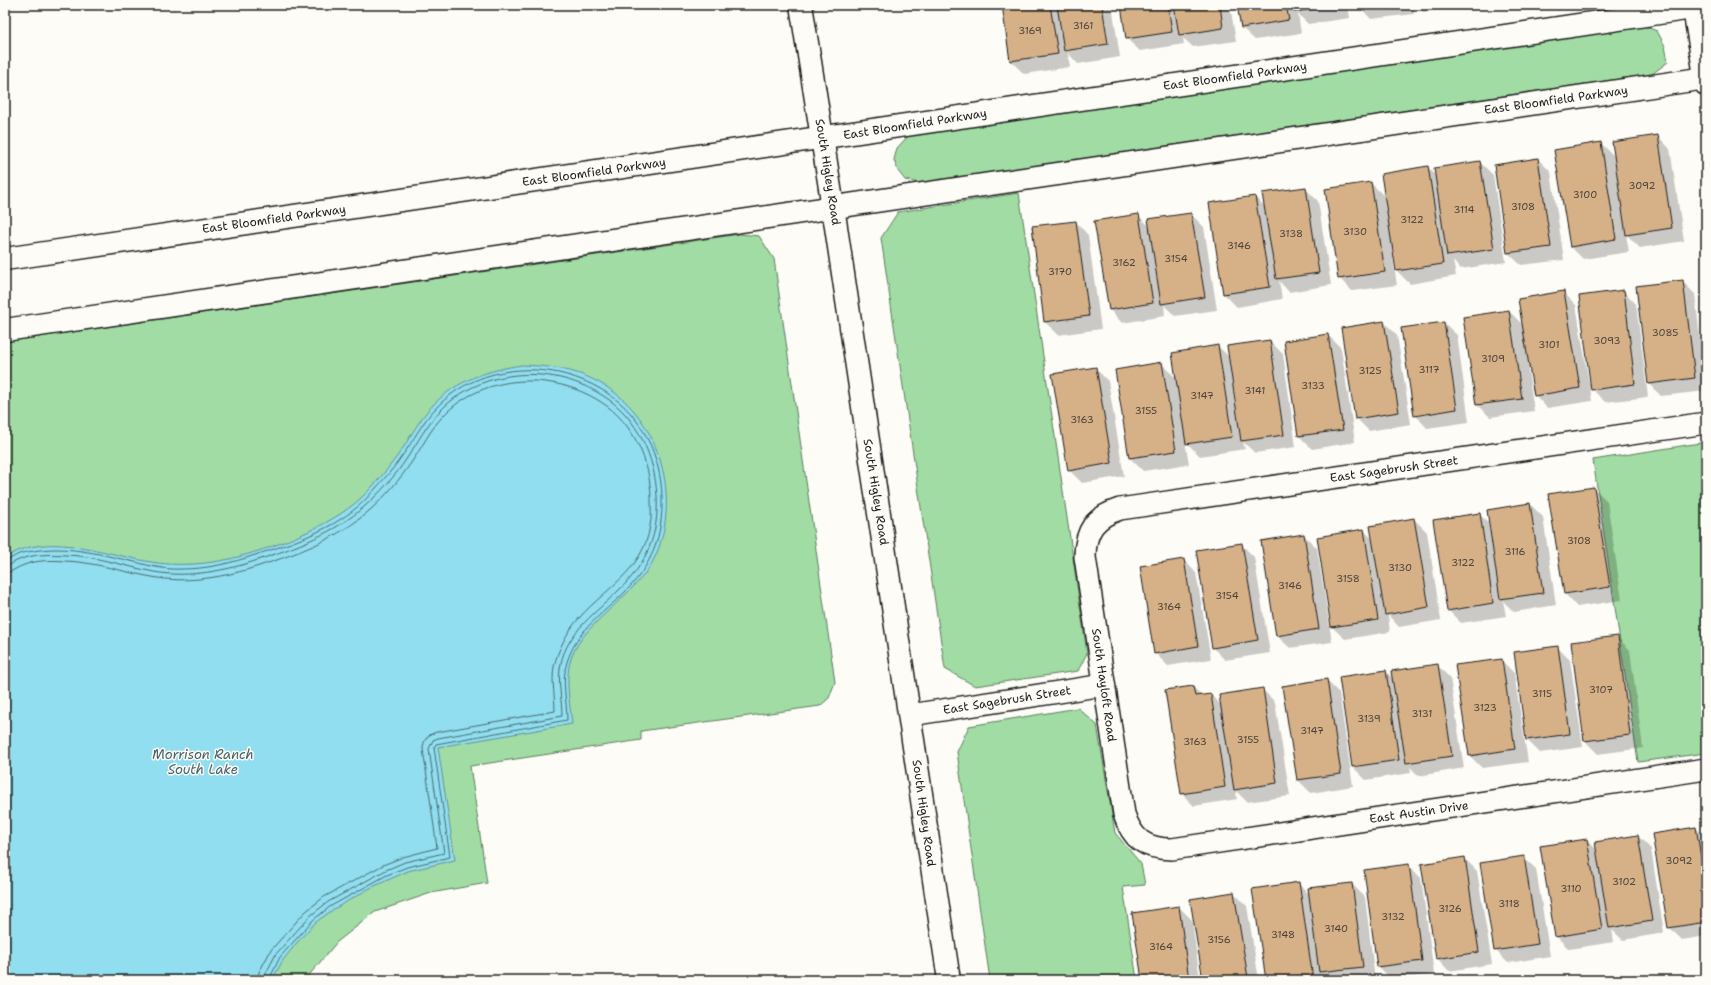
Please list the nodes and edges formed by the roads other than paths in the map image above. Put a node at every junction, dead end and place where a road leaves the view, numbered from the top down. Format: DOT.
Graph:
graph roads {
  1 [pos="801,5"];
  2 [pos="1697,6"];
  3 [pos="1706,80"];
  4 [pos="822,138"];
  5 [pos="833,207"];
  6 [pos="5,259"];
  7 [pos="5,330"];
  8 [pos="1706,423"];
  9 [pos="1090,531"];
  10 [pos="1104,685"];
  11 [pos="910,715"];
  12 [pos="1706,769"];
  13 [pos="1136,837"];
  14 [pos="949,980"];
  1 -- 4 [label="street, South Higley Road"];
  2 -- 3 [label="street"];
  2 -- 4 [label="street, East Bloomfield Parkway"];
  3 -- 5 [label="street, East Bloomfield Parkway"];
  4 -- 5 [label="street, South Higley Road"];
  4 -- 6 [label="street, East Bloomfield Parkway"];
  5 -- 7 [label="street, East Bloomfield Parkway"];
  5 -- 11 [label="street, South Higley Road"];
  8 -- 9 [label="street, East Sagebrush Street"];
  9 -- 10 [label="street, South Hayloft Road"];
  10 -- 11 [label="street, East Sagebrush Street"];
  10 -- 13 [label="street, South Hayloft Road"];
  11 -- 14 [label="street, South Higley Road"];
  12 -- 13 [label="street, East Austin Drive"];
}
